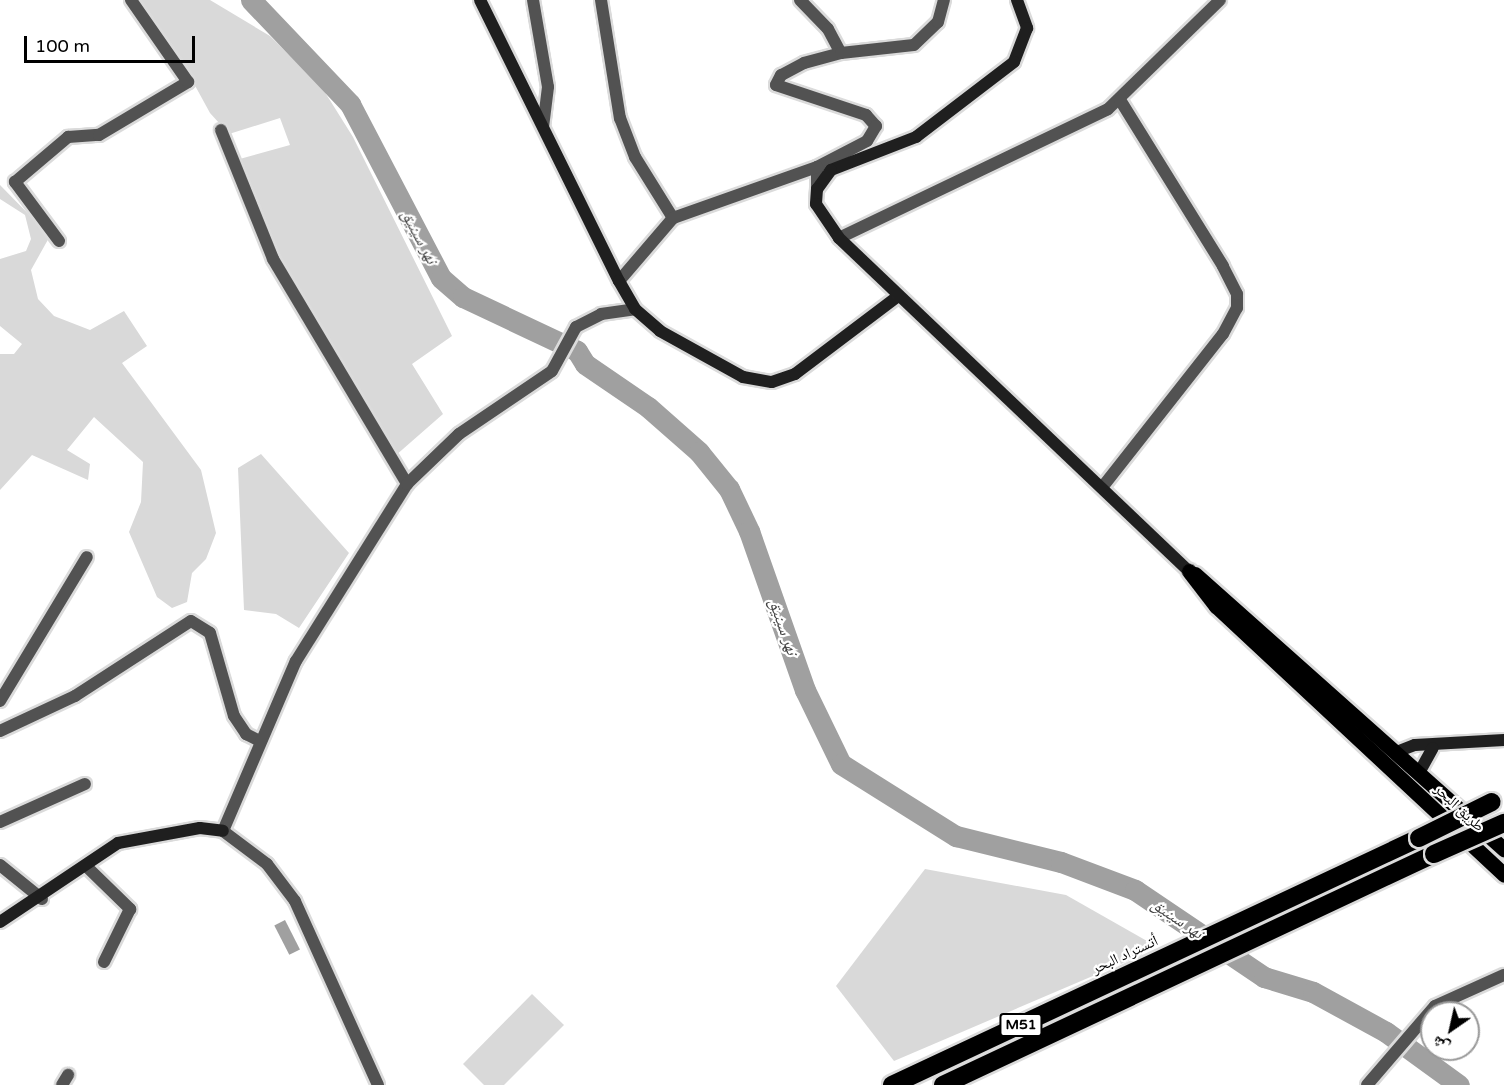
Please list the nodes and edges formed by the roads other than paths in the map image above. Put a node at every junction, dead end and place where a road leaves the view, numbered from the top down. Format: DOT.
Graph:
graph roads {
  1 [pos="131,0"];
  2 [pos="480,0"];
  3 [pos="533,0"];
  4 [pos="601,0"];
  5 [pos="800,0"];
  6 [pos="944,0"];
  7 [pos="1017,0"];
  8 [pos="1221,0"];
  9 [pos="841,53"];
  10 [pos="1120,100"];
  11 [pos="543,127"];
  12 [pos="220,130"];
  13 [pos="817,167"];
  14 [pos="817,189"];
  15 [pos="673,218"];
  16 [pos="839,238"];
  17 [pos="58,241"];
  18 [pos="619,281"];
  19 [pos="898,296"];
  20 [pos="635,309"];
  21 [pos="407,484"];
  22 [pos="1104,485"];
  23 [pos="87,557"];
  24 [pos="1190,571"];
  25 [pos="0,701"];
  26 [pos="0,731"];
  27 [pos="1504,740"];
  28 [pos="260,741"];
  29 [pos="1433,748"];
  30 [pos="1399,752"];
  31 [pos="1389,768"];
  32 [pos="1420,771"];
  33 [pos="1406,783"];
  34 [pos="85,784"];
  35 [pos="1498,799"];
  36 [pos="0,822"];
  37 [pos="1504,823"];
  38 [pos="223,831"];
  39 [pos="1504,849"];
  40 [pos="0,865"];
  41 [pos="86,866"];
  42 [pos="1504,875"];
  43 [pos="42,898"];
  44 [pos="0,922"];
  45 [pos="104,962"];
  46 [pos="1504,975"];
  47 [pos="378,1085"];
  48 [pos="892,1085"];
  49 [pos="944,1085"];
  50 [pos="1368,1085"];
  1 -- 17 [label="street"];
  2 -- 11 [label="street"];
  3 -- 11 [label="street"];
  4 -- 15 [label="street"];
  5 -- 9 [label="street"];
  6 -- 9 [label="street"];
  7 -- 14 [label="street"];
  8 -- 10 [label="street"];
  9 -- 13 [label="street"];
  10 -- 16 [label="street"];
  10 -- 22 [label="street"];
  11 -- 18 [label="street"];
  12 -- 21 [label="street"];
  13 -- 14 [label="street"];
  13 -- 15 [label="street"];
  14 -- 16 [label="street"];
  15 -- 18 [label="street"];
  16 -- 19 [label="street"];
  18 -- 20 [label="street"];
  19 -- 20 [label="street"];
  19 -- 22 [label="street"];
  20 -- 21 [label="street"];
  21 -- 28 [label="street"];
  22 -- 24 [label="street"];
  23 -- 25 [label="street"];
  24 -- 30 [label="main road"];
  24 -- 31 [label="main road, طريق البحر"];
  26 -- 28 [label="street"];
  27 -- 29 [label="street"];
  28 -- 38 [label="street"];
  29 -- 30 [label="street"];
  29 -- 32 [label="street"];
  30 -- 31 [label="main road"];
  30 -- 32 [label="main road"];
  31 -- 33 [label="main road, طريق البحر"];
  32 -- 33 [label="main road"];
  32 -- 39 [label="main road"];
  33 -- 42 [label="main road, طريق البحر"];
  34 -- 36 [label="street"];
  35 -- 48 [label="highway, أتستراد البحر / M51, bridge"];
  37 -- 49 [label="highway, M51, bridge"];
  38 -- 41 [label="street"];
  38 -- 47 [label="street"];
  40 -- 43 [label="street"];
  41 -- 43 [label="street"];
  41 -- 45 [label="street"];
  43 -- 44 [label="street"];
  46 -- 50 [label="street"];
}
